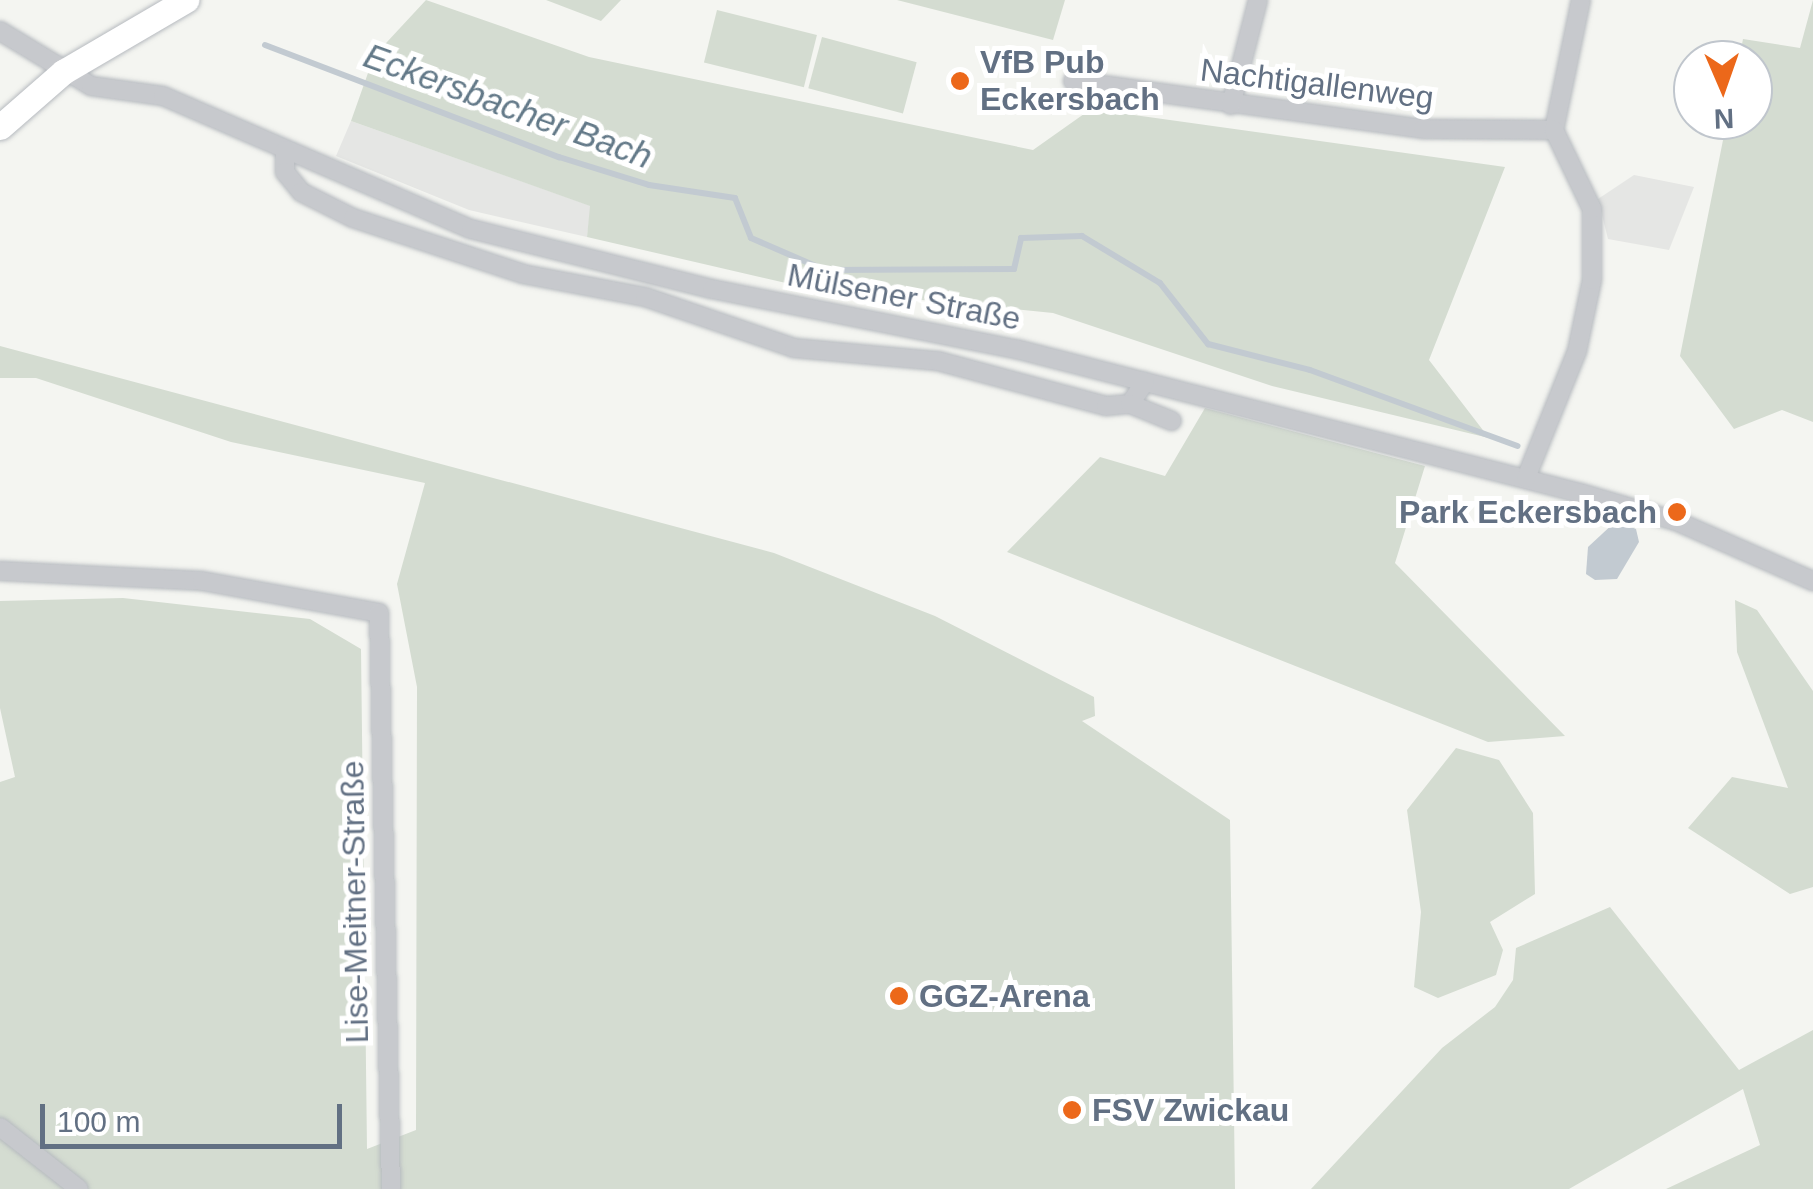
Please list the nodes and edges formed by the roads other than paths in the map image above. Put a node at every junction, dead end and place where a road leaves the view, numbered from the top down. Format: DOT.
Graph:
graph roads {
  1 [pos="186,0"];
  2 [pos="1258,0"];
  3 [pos="1581,0"];
  4 [pos="0,31"];
  5 [pos="63,72"];
  6 [pos="1073,81"];
  7 [pos="1231,105"];
  8 [pos="0,126"];
  9 [pos="1554,130"];
  10 [pos="284,150"];
  11 [pos="1145,382"];
  12 [pos="1130,404"];
  13 [pos="1172,421"];
  14 [pos="1526,478"];
  15 [pos="0,572"];
  16 [pos="1813,582"];
  17 [pos="0,1126"];
  18 [pos="79,1189"];
  19 [pos="391,1189"];
  1 -- 5 [label="street"];
  2 -- 7 [label="street"];
  3 -- 9 [label="street"];
  4 -- 5 [label="street, Mülsener Straße"];
  5 -- 8 [label="street"];
  5 -- 10 [label="street, Mülsener Straße"];
  6 -- 7 [label="street, Nachtigallenweg"];
  7 -- 9 [label="street, Nachtigallenweg"];
  9 -- 14 [label="street"];
  10 -- 11 [label="street, Mülsener Straße"];
  10 -- 12 [label="street"];
  11 -- 12 [label="street"];
  11 -- 14 [label="street, Mülsener Straße"];
  12 -- 13 [label="street"];
  14 -- 16 [label="street, Mülsener Straße"];
  15 -- 19 [label="street, Lise-Meitner-Straße"];
  17 -- 18 [label="street"];
}
